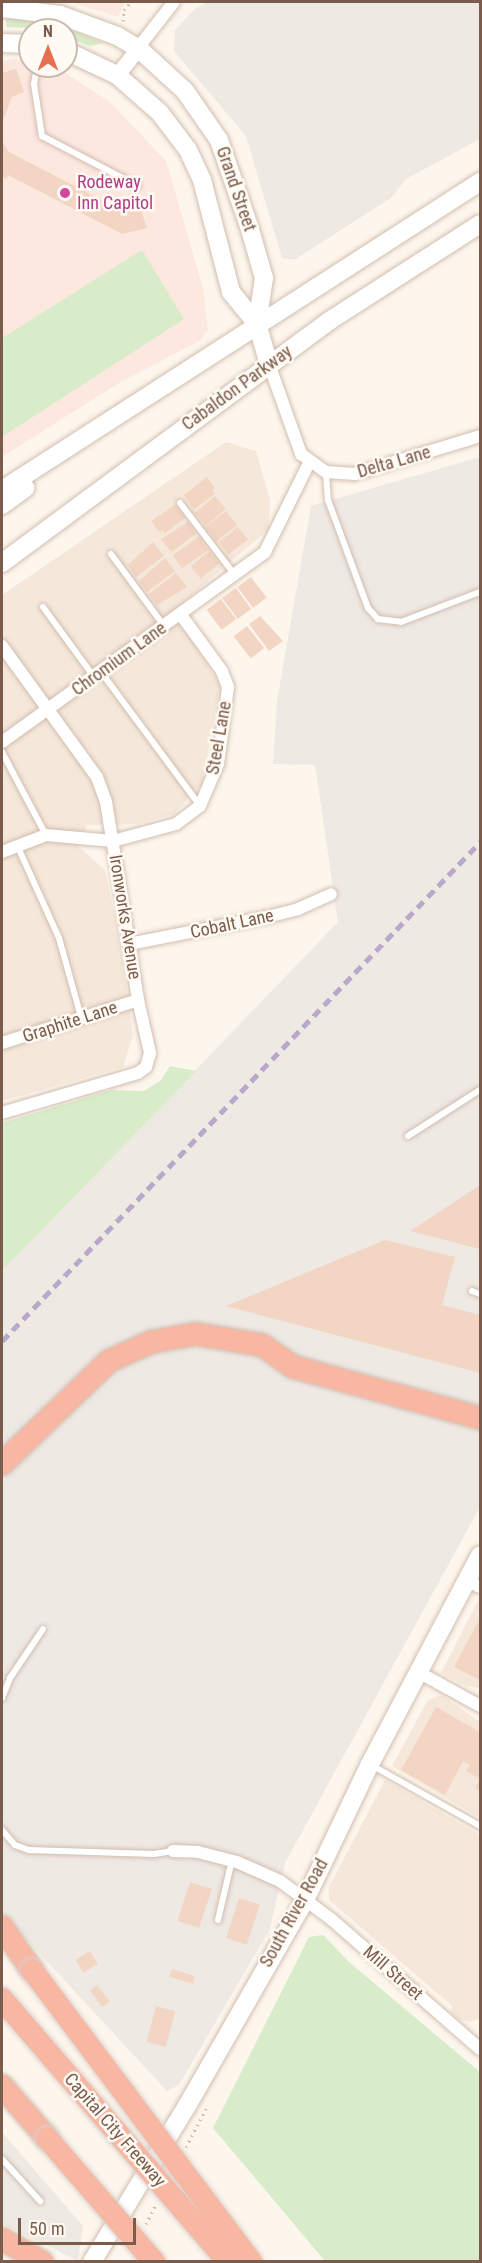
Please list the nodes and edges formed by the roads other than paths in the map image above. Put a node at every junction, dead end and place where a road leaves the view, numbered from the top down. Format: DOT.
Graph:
graph roads {
  1 [pos="174,2"];
  2 [pos="9,6"];
  3 [pos="2,43"];
  4 [pos="18,44"];
  5 [pos="138,48"];
  6 [pos="78,57"];
  7 [pos="117,75"];
  8 [pos="34,78"];
  9 [pos="480,182"];
  10 [pos="138,186"];
  11 [pos="480,224"];
  12 [pos="257,324"];
  13 [pos="269,364"];
  14 [pos="480,436"];
  15 [pos="309,463"];
  16 [pos="41,464"];
  17 [pos="326,472"];
  18 [pos="2,490"];
  19 [pos="180,503"];
  20 [pos="2,505"];
  21 [pos="111,554"];
  22 [pos="2,563"];
  23 [pos="236,575"];
  24 [pos="480,592"];
  25 [pos="43,607"];
  26 [pos="181,615"];
  27 [pos="164,627"];
  28 [pos="2,646"];
  29 [pos="97,675"];
  30 [pos="48,710"];
  31 [pos="2,742"];
  32 [pos="2,752"];
  33 [pos="200,806"];
  34 [pos="46,835"];
  35 [pos="112,841"];
  36 [pos="16,844"];
  37 [pos="2,852"];
  38 [pos="331,894"];
  39 [pos="129,945"];
  40 [pos="138,1000"];
  41 [pos="82,1020"];
  42 [pos="2,1043"];
  43 [pos="480,1090"];
  44 [pos="2,1113"];
  45 [pos="408,1136"];
  46 [pos="472,1291"];
  47 [pos="480,1294"];
  48 [pos="480,1418"];
  49 [pos="2,1464"];
  50 [pos="480,1555"];
  51 [pos="474,1584"];
  52 [pos="43,1629"];
  53 [pos="420,1673"];
  54 [pos="2,1698"];
  55 [pos="480,1706"];
  56 [pos="370,1764"];
  57 [pos="480,1826"];
  58 [pos="2,1830"];
  59 [pos="173,1851"];
  60 [pos="232,1860"];
  61 [pos="306,1898"];
  62 [pos="218,1920"];
  63 [pos="2,1927"];
  64 [pos="2,1937"];
  65 [pos="32,1970"];
  66 [pos="2,1999"];
  67 [pos="478,2043"];
  68 [pos="2,2086"];
  69 [pos="2,2099"];
  70 [pos="47,2138"];
  71 [pos="2,2159"];
  72 [pos="40,2201"];
  73 [pos="2,2239"];
  74 [pos="42,2262"];
  75 [pos="92,2262"];
  76 [pos="154,2262"];
  77 [pos="228,2262"];
  78 [pos="251,2262"];
  1 -- 5 [label="street"];
  2 -- 5 [label="main road, Grand Street"];
  3 -- 4 [label="main road"];
  5 -- 7 [label="street"];
  5 -- 12 [label="main road, Grand Street"];
  6 -- 7 [label="main road, Grand Street"];
  7 -- 12 [label="main road, Grand Street"];
  8 -- 10 [label="lane"];
  9 -- 12 [label="main road"];
  11 -- 13 [label="main road, Cabaldon Parkway"];
  12 -- 13 [label="main road, Grand Street"];
  12 -- 16 [label="main road"];
  13 -- 15 [label="street"];
  13 -- 22 [label="main road, Cabaldon Parkway"];
  14 -- 17 [label="street, Delta Lane"];
  15 -- 17 [label="street, Delta Lane"];
  15 -- 23 [label="street, Chromium Lane"];
  16 -- 18 [label="main road"];
  16 -- 20 [label="main road"];
  17 -- 24 [label="lane"];
  19 -- 23 [label="lane"];
  21 -- 27 [label="lane"];
  23 -- 26 [label="street, Chromium Lane"];
  25 -- 29 [label="lane"];
  26 -- 27 [label="street, Chromium Lane"];
  26 -- 33 [label="street, Steel Lane"];
  27 -- 29 [label="street, Chromium Lane"];
  28 -- 30 [label="street, Ironworks Avenue"];
  29 -- 30 [label="street, Chromium Lane"];
  29 -- 33 [label="lane"];
  30 -- 31 [label="street, Chromium Lane"];
  30 -- 35 [label="street, Ironworks Avenue"];
  32 -- 34 [label="lane"];
  33 -- 35 [label="street, Steel Lane"];
  34 -- 35 [label="street, Steel Lane"];
  34 -- 36 [label="street, Steel Lane"];
  35 -- 39 [label="street, Ironworks Avenue"];
  36 -- 37 [label="street, Steel Lane"];
  36 -- 41 [label="lane"];
  38 -- 39 [label="street, Cobalt Lane"];
  39 -- 40 [label="street, Ironworks Avenue"];
  40 -- 41 [label="street, Graphite Lane"];
  40 -- 44 [label="street, Ironworks Avenue"];
  41 -- 42 [label="street, Graphite Lane"];
  43 -- 45 [label="lane"];
  46 -- 47 [label="lane"];
  48 -- 49 [label="highway"];
  50 -- 51 [label="main road, South River Road"];
  51 -- 53 [label="main road, South River Road"];
  52 -- 54 [label="lane"];
  53 -- 55 [label="street"];
  53 -- 56 [label="main road, South River Road"];
  56 -- 57 [label="lane"];
  56 -- 61 [label="main road, South River Road"];
  58 -- 59 [label="lane"];
  59 -- 60 [label="street, Mill Street"];
  60 -- 61 [label="street, Mill Street"];
  60 -- 62 [label="lane"];
  61 -- 67 [label="street, Mill Street"];
  61 -- 75 [label="main road, South River Road"];
  63 -- 65 [label="highway"];
  64 -- 65 [label="highway"];
  65 -- 78 [label="highway, bridge"];
  66 -- 77 [label="highway, Capital City Freeway, bridge"];
  68 -- 70 [label="highway"];
  69 -- 70 [label="highway"];
  70 -- 76 [label="highway, bridge"];
  71 -- 72 [label="lane"];
  73 -- 74 [label="highway"];
}
